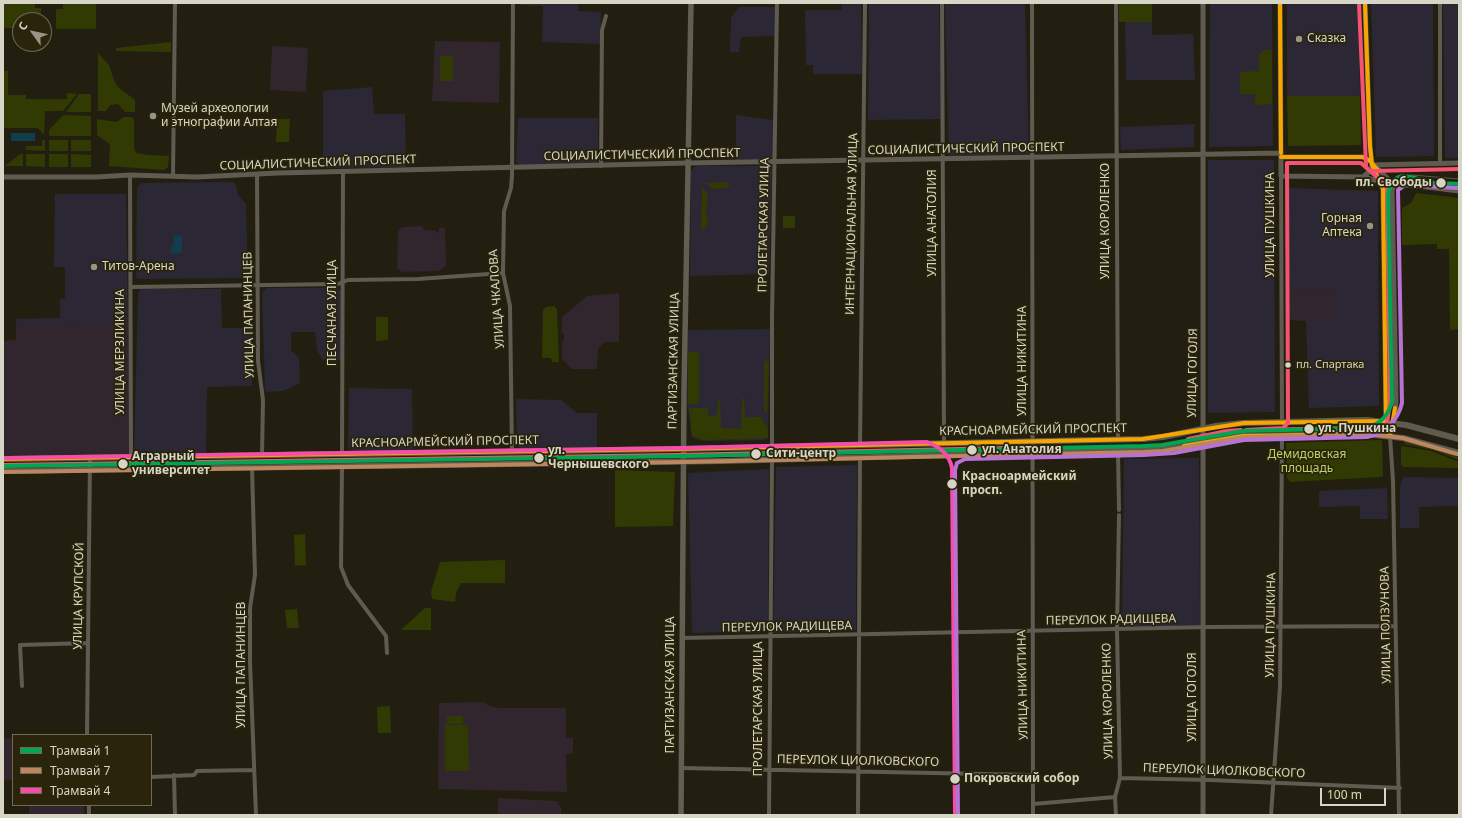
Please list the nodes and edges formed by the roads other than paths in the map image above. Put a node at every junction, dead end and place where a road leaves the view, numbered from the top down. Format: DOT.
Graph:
graph roads {
  1 [pos="175,3"];
  2 [pos="513,3"];
  3 [pos="690,3"];
  4 [pos="777,3"];
  5 [pos="865,3"];
  6 [pos="942,3"];
  7 [pos="1032,3"];
  8 [pos="1116,3"];
  9 [pos="1202,3"];
  10 [pos="1280,3"];
  11 [pos="1365,3"];
  12 [pos="1440,3"];
  13 [pos="606,16"];
  14 [pos="1203,154"];
  15 [pos="1116,155"];
  16 [pos="1281,155"];
  17 [pos="1032,157"];
  18 [pos="943,160"];
  19 [pos="863,161"];
  20 [pos="775,162"];
  21 [pos="687,163"];
  22 [pos="1440,164"];
  23 [pos="1459,164"];
  24 [pos="1372,165"];
  25 [pos="601,166"];
  26 [pos="512,168"];
  27 [pos="343,172"];
  28 [pos="130,175"];
  29 [pos="257,175"];
  30 [pos="173,176"];
  31 [pos="1281,176"];
  32 [pos="3,177"];
  33 [pos="1363,177"];
  34 [pos="1379,180"];
  35 [pos="1395,186"];
  36 [pos="1459,191"];
  37 [pos="503,273"];
  38 [pos="343,282"];
  39 [pos="258,284"];
  40 [pos="131,287"];
  41 [pos="1386,421"];
  42 [pos="1282,422"];
  43 [pos="1394,422"];
  44 [pos="1202,429"];
  45 [pos="1282,436"];
  46 [pos="1390,436"];
  47 [pos="1118,439"];
  48 [pos="1459,439"];
  49 [pos="1034,441"];
  50 [pos="1202,442"];
  51 [pos="944,443"];
  52 [pos="860,445"];
  53 [pos="803,446"];
  54 [pos="772,447"];
  55 [pos="684,449"];
  56 [pos="1118,451"];
  57 [pos="473,452"];
  58 [pos="512,452"];
  59 [pos="1034,453"];
  60 [pos="1459,453"];
  61 [pos="342,454"];
  62 [pos="262,455"];
  63 [pos="131,457"];
  64 [pos="90,458"];
  65 [pos="860,458"];
  66 [pos="3,459"];
  67 [pos="803,459"];
  68 [pos="772,460"];
  69 [pos="684,462"];
  70 [pos="473,464"];
  71 [pos="342,466"];
  72 [pos="252,467"];
  73 [pos="90,470"];
  74 [pos="3,472"];
  75 [pos="1119,510"];
  76 [pos="1119,515"];
  77 [pos="1396,626"];
  78 [pos="1203,627"];
  79 [pos="1281,627"];
  80 [pos="1117,630"];
  81 [pos="1032,632"];
  82 [pos="858,636"];
  83 [pos="682,638"];
  84 [pos="770,638"];
  85 [pos="88,643"];
  86 [pos="386,653"];
  87 [pos="22,686"];
  88 [pos="87,734"];
  89 [pos="681,768"];
  90 [pos="254,770"];
  91 [pos="769,770"];
  92 [pos="857,771"];
  93 [pos="174,775"];
  94 [pos="1034,775"];
  95 [pos="152,777"];
  96 [pos="1120,778"];
  97 [pos="1203,779"];
  98 [pos="1274,782"];
  99 [pos="1400,788"];
  100 [pos="1115,797"];
  101 [pos="1033,804"];
  102 [pos="175,815"];
  103 [pos="256,815"];
  104 [pos="681,815"];
  105 [pos="768,815"];
  106 [pos="858,815"];
  107 [pos="1033,815"];
  108 [pos="1116,815"];
  109 [pos="1203,815"];
  110 [pos="1271,815"];
  111 [pos="1399,815"];
  1 -- 30 [label="street"];
  2 -- 26 [label="street, УЛИЦА ЧКАЛОВА"];
  3 -- 21 [label="main road, ПАРТИЗАНСКАЯ УЛИЦА"];
  4 -- 20 [label="street, ПРОЛЕТАРСКАЯ УЛИЦА"];
  5 -- 19 [label="street, ИНТЕРНАЦИОНАЛЬНАЯ УЛИЦА"];
  6 -- 18 [label="street, УЛИЦА АНАТОЛИЯ"];
  7 -- 17 [label="street, УЛИЦА НИКИТИНА"];
  8 -- 15 [label="street, УЛИЦА КОРОЛЕНКО"];
  9 -- 14 [label="street, УЛИЦА ГОГОЛЯ"];
  10 -- 16 [label="street, УЛИЦА ПУШКИНА"];
  11 -- 24 [label="street"];
  12 -- 22 [label="street"];
  13 -- 25 [label="street"];
  14 -- 15 [label="street, СОЦИАЛИСТИЧЕСКИЙ ПРОСПЕКТ"];
  14 -- 16 [label="street, СОЦИАЛИСТИЧЕСКИЙ ПРОСПЕКТ"];
  14 -- 44 [label="street, УЛИЦА ГОГОЛЯ"];
  15 -- 17 [label="street, СОЦИАЛИСТИЧЕСКИЙ ПРОСПЕКТ"];
  15 -- 47 [label="street, УЛИЦА КОРОЛЕНКО"];
  16 -- 24 [label="street, СОЦИАЛИСТИЧЕСКИЙ ПРОСПЕКТ"];
  16 -- 31 [label="street, УЛИЦА ПУШКИНА"];
  17 -- 18 [label="street, СОЦИАЛИСТИЧЕСКИЙ ПРОСПЕКТ"];
  17 -- 49 [label="street, УЛИЦА НИКИТИНА"];
  18 -- 19 [label="street, СОЦИАЛИСТИЧЕСКИЙ ПРОСПЕКТ"];
  18 -- 51 [label="street, УЛИЦА АНАТОЛИЯ"];
  19 -- 20 [label="street, СОЦИАЛИСТИЧЕСКИЙ ПРОСПЕКТ"];
  19 -- 52 [label="street, ИНТЕРНАЦИОНАЛЬНАЯ УЛИЦА"];
  20 -- 21 [label="street, СОЦИАЛИСТИЧЕСКИЙ ПРОСПЕКТ"];
  20 -- 54 [label="street, ПРОЛЕТАРСКАЯ УЛИЦА"];
  21 -- 25 [label="street, СОЦИАЛИСТИЧЕСКИЙ ПРОСПЕКТ"];
  21 -- 55 [label="main road, ПАРТИЗАНСКАЯ УЛИЦА"];
  22 -- 23 [label="street, СОЦИАЛИСТИЧЕСКИЙ ПРОСПЕКТ"];
  22 -- 24 [label="street, СОЦИАЛИСТИЧЕСКИЙ ПРОСПЕКТ"];
  24 -- 33 [label="street"];
  24 -- 34 [label="street"];
  24 -- 35 [label="street"];
  25 -- 26 [label="street, СОЦИАЛИСТИЧЕСКИЙ ПРОСПЕКТ"];
  26 -- 27 [label="street, СОЦИАЛИСТИЧЕСКИЙ ПРОСПЕКТ"];
  26 -- 37 [label="street, УЛИЦА ЧКАЛОВА"];
  27 -- 29 [label="street, СОЦИАЛИСТИЧЕСКИЙ ПРОСПЕКТ"];
  27 -- 38 [label="street, ПЕСЧАНАЯ УЛИЦА"];
  28 -- 30 [label="street, СОЦИАЛИСТИЧЕСКИЙ ПРОСПЕКТ"];
  28 -- 32 [label="street, СОЦИАЛИСТИЧЕСКИЙ ПРОСПЕКТ"];
  28 -- 40 [label="street, УЛИЦА МЕРЗЛИКИНА"];
  29 -- 30 [label="street, СОЦИАЛИСТИЧЕСКИЙ ПРОСПЕКТ"];
  29 -- 39 [label="street, УЛИЦА ПАПАНИНЦЕВ"];
  31 -- 33 [label="street"];
  31 -- 42 [label="street, УЛИЦА ПУШКИНА"];
  33 -- 34 [label="street"];
  34 -- 35 [label="street"];
  34 -- 41 [label="street"];
  35 -- 36 [label="street"];
  35 -- 43 [label="street"];
  37 -- 38 [label="street"];
  37 -- 58 [label="street, УЛИЦА ЧКАЛОВА"];
  38 -- 39 [label="street"];
  38 -- 61 [label="street, ПЕСЧАНАЯ УЛИЦА"];
  39 -- 40 [label="street"];
  39 -- 62 [label="street, УЛИЦА ПАПАНИНЦЕВ"];
  40 -- 63 [label="street, УЛИЦА МЕРЗЛИКИНА"];
  41 -- 42 [label="main road, КРАСНОАРМЕЙСКИЙ ПРОСПЕКТ"];
  41 -- 43 [label="main road, КРАСНОАРМЕЙСКИЙ ПРОСПЕКТ"];
  41 -- 46 [label="street"];
  42 -- 44 [label="main road, КРАСНОАРМЕЙСКИЙ ПРОСПЕКТ"];
  43 -- 46 [label="street"];
  43 -- 48 [label="main road, КРАСНОАРМЕЙСКИЙ ПРОСПЕКТ"];
  44 -- 47 [label="main road, КРАСНОАРМЕЙСКИЙ ПРОСПЕКТ"];
  44 -- 50 [label="street, УЛИЦА ГОГОЛЯ"];
  45 -- 46 [label="main road, КРАСНОАРМЕЙСКИЙ ПРОСПЕКТ"];
  45 -- 50 [label="main road, КРАСНОАРМЕЙСКИЙ ПРОСПЕКТ"];
  45 -- 79 [label="street, УЛИЦА ПУШКИНА"];
  46 -- 60 [label="main road, КРАСНОАРМЕЙСКИЙ ПРОСПЕКТ"];
  46 -- 77 [label="street, УЛИЦА ПОЛЗУНОВА"];
  47 -- 49 [label="main road, КРАСНОАРМЕЙСКИЙ ПРОСПЕКТ"];
  49 -- 51 [label="main road, КРАСНОАРМЕЙСКИЙ ПРОСПЕКТ"];
  49 -- 59 [label="street, УЛИЦА НИКИТИНА"];
  50 -- 56 [label="main road, КРАСНОАРМЕЙСКИЙ ПРОСПЕКТ"];
  50 -- 78 [label="street, УЛИЦА ГОГОЛЯ"];
  51 -- 52 [label="main road, КРАСНОАРМЕЙСКИЙ ПРОСПЕКТ"];
  52 -- 53 [label="main road, КРАСНОАРМЕЙСКИЙ ПРОСПЕКТ"];
  53 -- 54 [label="main road, КРАСНОАРМЕЙСКИЙ ПРОСПЕКТ"];
  53 -- 67 [label="main road"];
  54 -- 55 [label="main road, КРАСНОАРМЕЙСКИЙ ПРОСПЕКТ"];
  55 -- 58 [label="main road, КРАСНОАРМЕЙСКИЙ ПРОСПЕКТ"];
  55 -- 69 [label="main road, ПАРТИЗАНСКАЯ УЛИЦА"];
  56 -- 59 [label="main road, КРАСНОАРМЕЙСКИЙ ПРОСПЕКТ"];
  56 -- 75 [label="street"];
  57 -- 58 [label="main road, КРАСНОАРМЕЙСКИЙ ПРОСПЕКТ"];
  57 -- 61 [label="main road, КРАСНОАРМЕЙСКИЙ ПРОСПЕКТ"];
  57 -- 70 [label="main road"];
  59 -- 65 [label="main road, КРАСНОАРМЕЙСКИЙ ПРОСПЕКТ"];
  59 -- 81 [label="street, УЛИЦА НИКИТИНА"];
  61 -- 62 [label="main road, КРАСНОАРМЕЙСКИЙ ПРОСПЕКТ"];
  62 -- 63 [label="main road, КРАСНОАРМЕЙСКИЙ ПРОСПЕКТ"];
  63 -- 64 [label="main road, КРАСНОАРМЕЙСКИЙ ПРОСПЕКТ"];
  64 -- 66 [label="main road, КРАСНОАРМЕЙСКИЙ ПРОСПЕКТ"];
  64 -- 73 [label="street, УЛИЦА КРУПСКОЙ"];
  65 -- 67 [label="main road, КРАСНОАРМЕЙСКИЙ ПРОСПЕКТ"];
  65 -- 82 [label="street"];
  67 -- 68 [label="main road, КРАСНОАРМЕЙСКИЙ ПРОСПЕКТ"];
  68 -- 69 [label="main road, КРАСНОАРМЕЙСКИЙ ПРОСПЕКТ"];
  68 -- 84 [label="street, ПРОЛЕТАРСКАЯ УЛИЦА"];
  69 -- 70 [label="main road, КРАСНОАРМЕЙСКИЙ ПРОСПЕКТ"];
  69 -- 83 [label="main road, ПАРТИЗАНСКАЯ УЛИЦА"];
  70 -- 71 [label="main road, КРАСНОАРМЕЙСКИЙ ПРОСПЕКТ"];
  71 -- 72 [label="main road, КРАСНОАРМЕЙСКИЙ ПРОСПЕКТ"];
  71 -- 86 [label="street"];
  72 -- 73 [label="main road, КРАСНОАРМЕЙСКИЙ ПРОСПЕКТ"];
  72 -- 90 [label="street, УЛИЦА ПАПАНИНЦЕВ"];
  73 -- 74 [label="main road, КРАСНОАРМЕЙСКИЙ ПРОСПЕКТ"];
  73 -- 85 [label="street, УЛИЦА КРУПСКОЙ"];
  76 -- 80 [label="street, УЛИЦА КОРОЛЕНКО"];
  77 -- 79 [label="street, ПЕРЕУЛОК РАДИЩЕВА"];
  77 -- 99 [label="street, УЛИЦА ПОЛЗУНОВА"];
  78 -- 79 [label="street, ПЕРЕУЛОК РАДИЩЕВА"];
  78 -- 80 [label="street, ПЕРЕУЛОК РАДИЩЕВА"];
  78 -- 97 [label="street, УЛИЦА ГОГОЛЯ"];
  79 -- 98 [label="street, УЛИЦА ПУШКИНА"];
  80 -- 81 [label="street, ПЕРЕУЛОК РАДИЩЕВА"];
  80 -- 96 [label="street, УЛИЦА КОРОЛЕНКО"];
  81 -- 82 [label="street, ПЕРЕУЛОК РАДИЩЕВА"];
  81 -- 94 [label="street, УЛИЦА НИКИТИНА"];
  82 -- 84 [label="street, ПЕРЕУЛОК РАДИЩЕВА"];
  82 -- 92 [label="street"];
  83 -- 84 [label="street, ПЕРЕУЛОК РАДИЩЕВА"];
  83 -- 89 [label="main road, ПАРТИЗАНСКАЯ УЛИЦА"];
  84 -- 91 [label="street, ПРОЛЕТАРСКАЯ УЛИЦА"];
  85 -- 87 [label="street"];
  85 -- 88 [label="street, УЛИЦА КРУПСКОЙ"];
  89 -- 91 [label="street, ПЕРЕУЛОК ЦИОЛКОВСКОГО"];
  89 -- 104 [label="main road, ПАРТИЗАНСКАЯ УЛИЦА"];
  90 -- 93 [label="street"];
  90 -- 103 [label="street, УЛИЦА ПАПАНИНЦЕВ"];
  91 -- 92 [label="street, ПЕРЕУЛОК ЦИОЛКОВСКОГО"];
  91 -- 105 [label="street, ПРОЛЕТАРСКАЯ УЛИЦА"];
  92 -- 94 [label="street, ПЕРЕУЛОК ЦИОЛКОВСКОГО"];
  92 -- 106 [label="street"];
  93 -- 95 [label="street"];
  93 -- 102 [label="street"];
  94 -- 101 [label="street, УЛИЦА НИКИТИНА"];
  96 -- 97 [label="street, ПЕРЕУЛОК ЦИОЛКОВСКОГО"];
  96 -- 100 [label="street, УЛИЦА КОРОЛЕНКО"];
  97 -- 98 [label="street, ПЕРЕУЛОК ЦИОЛКОВСКОГО"];
  97 -- 109 [label="street, УЛИЦА ГОГОЛЯ"];
  98 -- 99 [label="street, ПЕРЕУЛОК ЦИОЛКОВСКОГО"];
  98 -- 110 [label="street, УЛИЦА ПУШКИНА"];
  99 -- 111 [label="street, УЛИЦА ПОЛЗУНОВА"];
  100 -- 101 [label="street"];
  100 -- 108 [label="street, УЛИЦА КОРОЛЕНКО"];
  101 -- 107 [label="street, УЛИЦА НИКИТИНА"];
}
